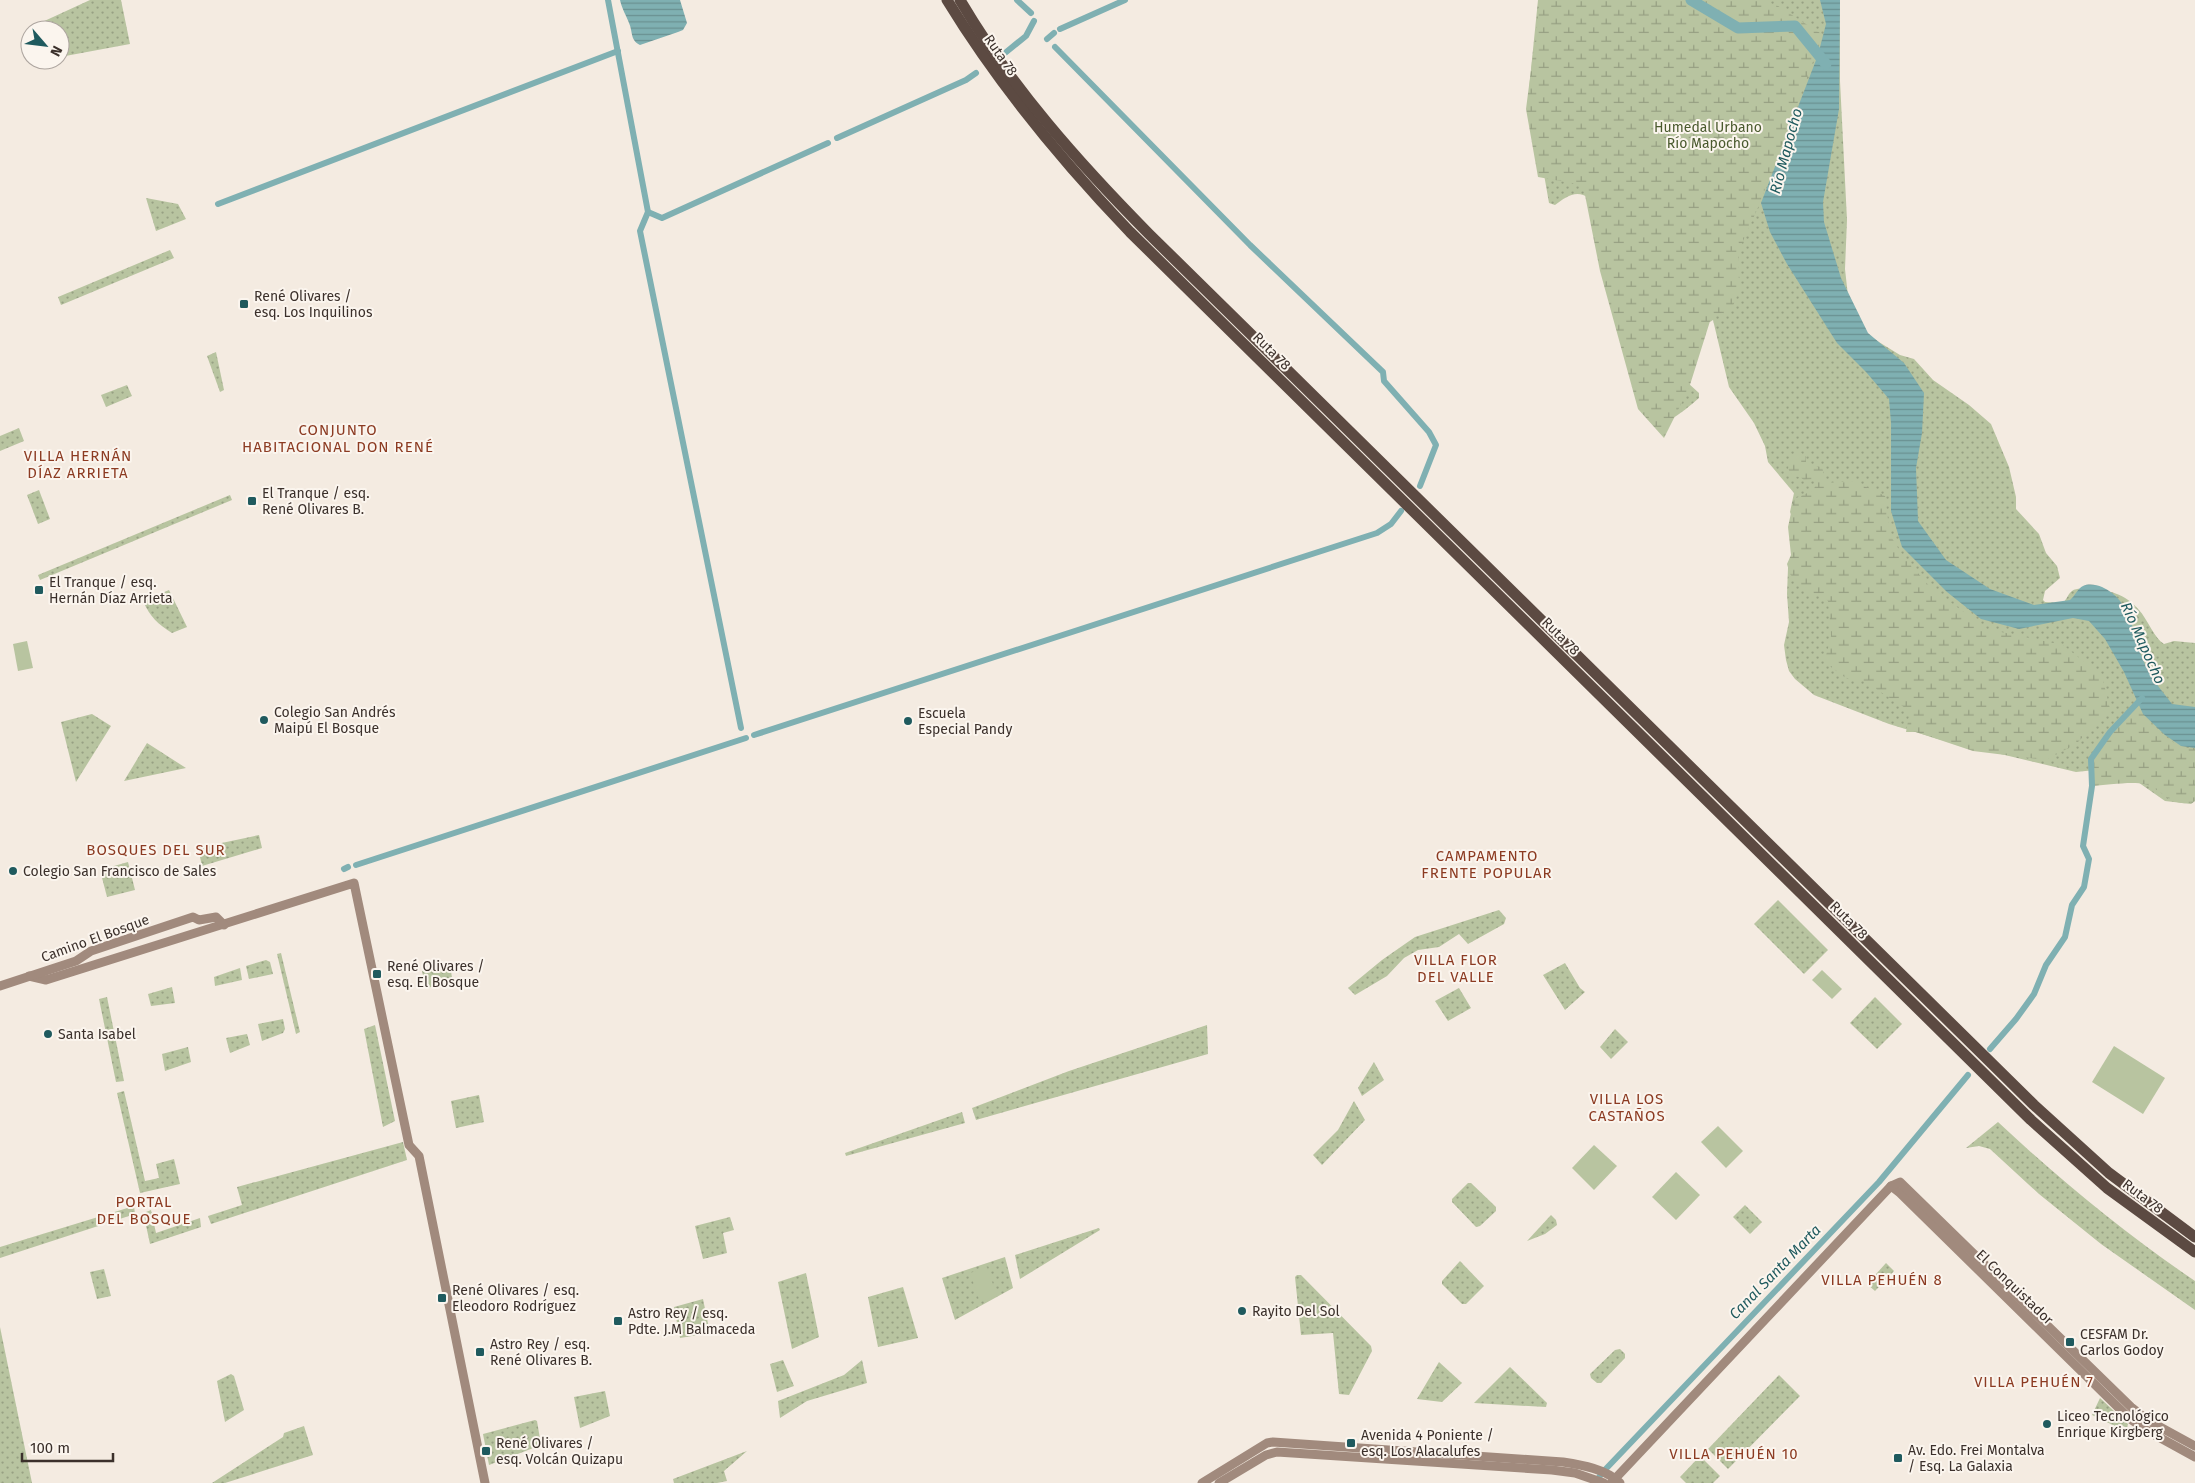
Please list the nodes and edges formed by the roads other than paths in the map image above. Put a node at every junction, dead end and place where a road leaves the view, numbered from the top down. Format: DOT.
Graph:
graph roads {
  1 [pos="947,0"];
  2 [pos="960,0"];
  3 [pos="224,924"];
  4 [pos="29,976"];
  5 [pos="0,986"];
  6 [pos="1896,1184"];
  7 [pos="2195,1238"];
  8 [pos="2195,1252"];
  9 [pos="2195,1446"];
  10 [pos="2195,1457"];
  11 [pos="1593,1468"];
  12 [pos="1585,1479"];
  13 [pos="1611,1481"];
  14 [pos="485,1483"];
  15 [pos="1202,1483"];
  16 [pos="1219,1483"];
  1 -- 8 [label="highway, Ruta 78"];
  2 -- 7 [label="highway, Ruta 78"];
  3 -- 4 [label="street, Camino El Bosque"];
  3 -- 4 [label="street, Camino El Bosque"];
  3 -- 14 [label="street, Camino El Bosque"];
  4 -- 5 [label="street, Camino El Bosque"];
  6 -- 9 [label="street, El Conquistador"];
  6 -- 10 [label="street, El Conquistador"];
  6 -- 13 [label="street"];
  11 -- 12 [label="street"];
  11 -- 13 [label="street"];
  11 -- 15 [label="street"];
  12 -- 13 [label="street"];
  12 -- 16 [label="street"];
}
